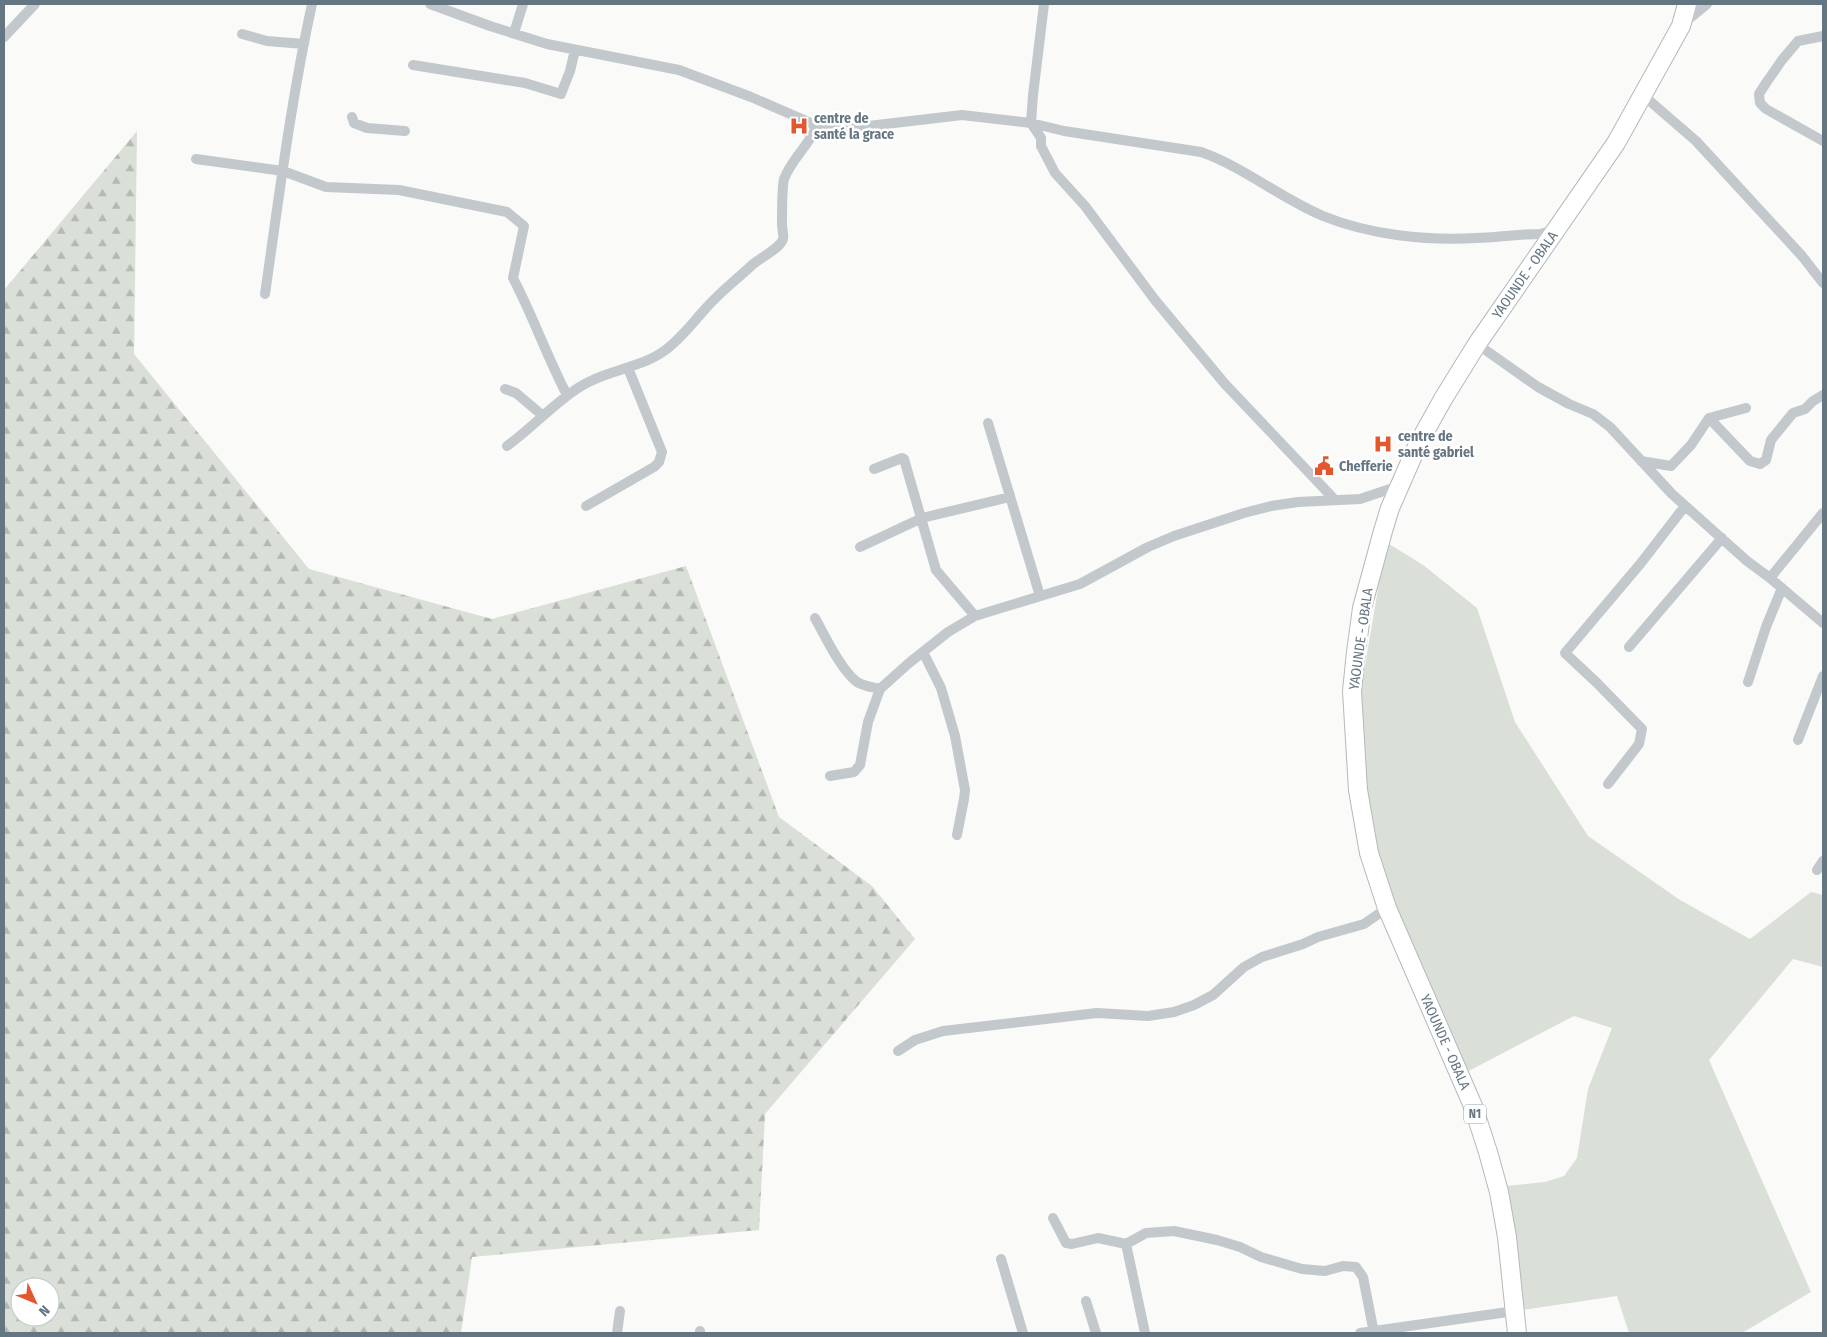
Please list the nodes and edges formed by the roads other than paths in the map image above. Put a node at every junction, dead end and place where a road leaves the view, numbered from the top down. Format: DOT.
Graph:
graph roads {
  1 [pos="35,4"];
  2 [pos="312,4"];
  3 [pos="430,4"];
  4 [pos="523,4"];
  5 [pos="1044,4"];
  6 [pos="1687,4"];
  7 [pos="1707,4"];
  8 [pos="1681,26"];
  9 [pos="514,33"];
  10 [pos="242,34"];
  11 [pos="1823,36"];
  12 [pos="4,37"];
  13 [pos="304,44"];
  14 [pos="575,50"];
  15 [pos="413,65"];
  16 [pos="1644,96"];
  17 [pos="352,117"];
  18 [pos="1031,123"];
  19 [pos="816,128"];
  20 [pos="405,130"];
  21 [pos="1823,141"];
  22 [pos="196,160"];
  23 [pos="282,171"];
  24 [pos="1557,229"];
  25 [pos="1823,283"];
  26 [pos="265,294"];
  27 [pos="1477,344"];
  28 [pos="628,368"];
  29 [pos="505,389"];
  30 [pos="567,395"];
  31 [pos="1823,395"];
  32 [pos="1746,408"];
  33 [pos="542,415"];
  34 [pos="1709,418"];
  35 [pos="988,423"];
  36 [pos="507,446"];
  37 [pos="1641,461"];
  38 [pos="874,469"];
  39 [pos="1400,486"];
  40 [pos="1010,497"];
  41 [pos="1335,500"];
  42 [pos="586,506"];
  43 [pos="1686,506"];
  44 [pos="1823,514"];
  45 [pos="922,518"];
  46 [pos="1722,538"];
  47 [pos="860,547"];
  48 [pos="1770,578"];
  49 [pos="1782,588"];
  50 [pos="1040,596"];
  51 [pos="975,616"];
  52 [pos="815,618"];
  53 [pos="1823,623"];
  54 [pos="1630,646"];
  55 [pos="923,652"];
  56 [pos="1823,676"];
  57 [pos="1748,682"];
  58 [pos="880,689"];
  59 [pos="1798,740"];
  60 [pos="830,776"];
  61 [pos="1608,784"];
  62 [pos="957,835"];
  63 [pos="1823,861"];
  64 [pos="1817,870"];
  65 [pos="1387,908"];
  66 [pos="898,1051"];
  67 [pos="1053,1218"];
  68 [pos="1126,1244"];
  69 [pos="1001,1259"];
  70 [pos="1086,1301"];
  71 [pos="620,1311"];
  72 [pos="1515,1311"];
  73 [pos="1374,1332"];
  74 [pos="617,1333"];
  75 [pos="1023,1333"];
  76 [pos="1096,1333"];
  77 [pos="1146,1333"];
  78 [pos="1360,1333"];
  79 [pos="1517,1333"];
  1 -- 12 [label="street"];
  2 -- 13 [label="street"];
  3 -- 9 [label="street"];
  4 -- 9 [label="street"];
  5 -- 18 [label="street"];
  6 -- 8 [label="highway, YAOUNDE - OBALA / N1"];
  7 -- 8 [label="street"];
  8 -- 16 [label="highway, YAOUNDE - OBALA / N1"];
  9 -- 14 [label="street"];
  10 -- 13 [label="street"];
  11 -- 21 [label="street"];
  13 -- 23 [label="street"];
  14 -- 15 [label="street"];
  14 -- 19 [label="street"];
  16 -- 24 [label="highway, YAOUNDE - OBALA / N1"];
  16 -- 25 [label="street"];
  17 -- 20 [label="street"];
  18 -- 19 [label="street"];
  18 -- 24 [label="street"];
  18 -- 41 [label="street"];
  19 -- 28 [label="street"];
  22 -- 23 [label="street"];
  23 -- 26 [label="street"];
  23 -- 30 [label="street"];
  24 -- 27 [label="highway, YAOUNDE - OBALA / N1"];
  27 -- 37 [label="street"];
  27 -- 39 [label="highway, YAOUNDE - OBALA / N1"];
  28 -- 30 [label="street"];
  28 -- 42 [label="street"];
  29 -- 33 [label="street"];
  30 -- 33 [label="street"];
  31 -- 34 [label="street"];
  32 -- 34 [label="street"];
  33 -- 36 [label="street"];
  34 -- 37 [label="street"];
  35 -- 40 [label="street"];
  37 -- 43 [label="street"];
  38 -- 45 [label="street"];
  39 -- 41 [label="street"];
  39 -- 65 [label="highway, YAOUNDE - OBALA / N1"];
  40 -- 45 [label="street"];
  40 -- 50 [label="street"];
  41 -- 50 [label="street"];
  43 -- 46 [label="street"];
  43 -- 61 [label="street"];
  44 -- 48 [label="street"];
  45 -- 47 [label="street"];
  45 -- 51 [label="street"];
  46 -- 48 [label="street"];
  46 -- 54 [label="street"];
  48 -- 49 [label="street"];
  49 -- 53 [label="street"];
  49 -- 57 [label="street"];
  50 -- 51 [label="street"];
  51 -- 55 [label="street"];
  52 -- 58 [label="street"];
  55 -- 58 [label="street"];
  55 -- 62 [label="street"];
  56 -- 59 [label="street"];
  58 -- 60 [label="street"];
  63 -- 64 [label="street"];
  65 -- 66 [label="street"];
  65 -- 72 [label="highway, YAOUNDE - OBALA / N1"];
  67 -- 68 [label="street"];
  68 -- 73 [label="street"];
  68 -- 77 [label="street"];
  69 -- 75 [label="street"];
  70 -- 76 [label="street"];
  71 -- 74 [label="street"];
  72 -- 73 [label="street"];
  72 -- 79 [label="highway, YAOUNDE - OBALA / N1"];
  73 -- 78 [label="street"];
}
